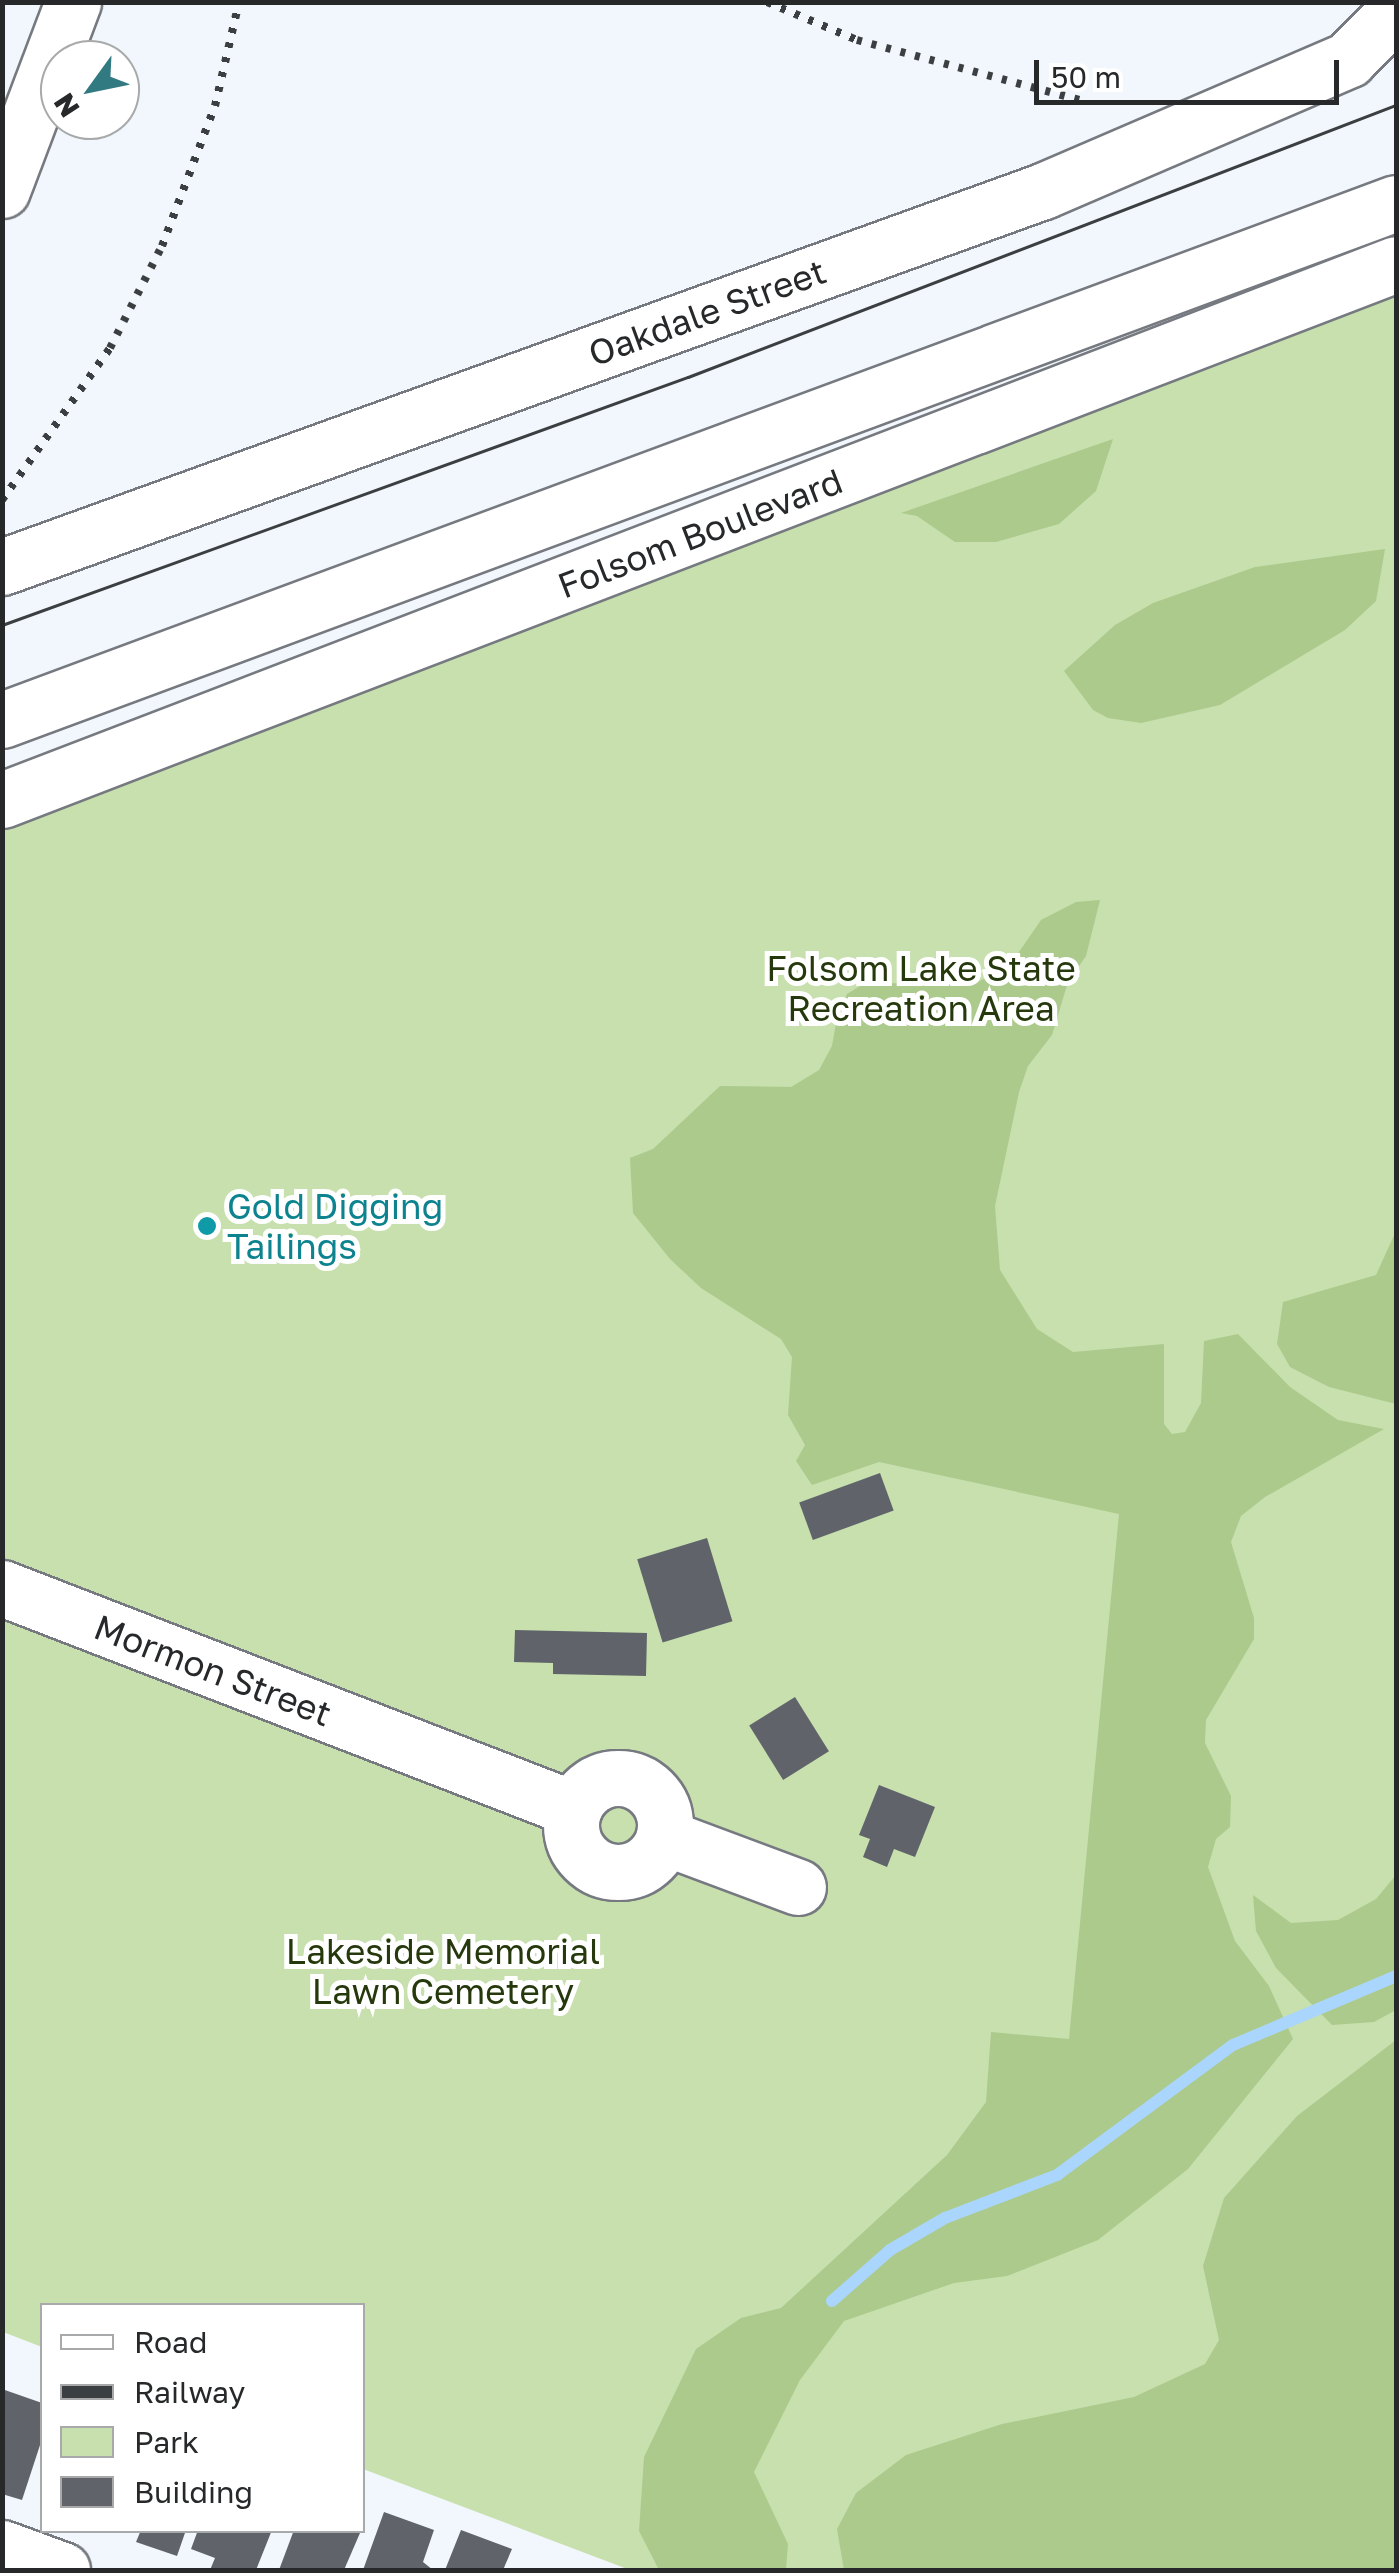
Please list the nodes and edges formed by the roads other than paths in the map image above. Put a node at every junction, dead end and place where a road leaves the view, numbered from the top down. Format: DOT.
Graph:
graph roads {
  1 [pos="73,2"];
  2 [pos="1389,18"];
  3 [pos="11,134"];
  4 [pos="2,190"];
  5 [pos="1396,203"];
  6 [pos="1396,264"];
  7 [pos="2,567"];
  8 [pos="2,720"];
  9 [pos="2,800"];
  10 [pos="2,1588"];
  11 [pos="798,1887"];
  12 [pos="2,2548"];
  13 [pos="62,2570"];
  1 -- 3 [label="main road"];
  2 -- 7 [label="main road, Oakdale Street"];
  3 -- 4 [label="main road"];
  5 -- 8 [label="main road, Folsom Boulevard"];
  6 -- 9 [label="main road, Folsom Boulevard"];
  10 -- 11 [label="main road, Mormon Street"];
  12 -- 13 [label="main road"];
}
